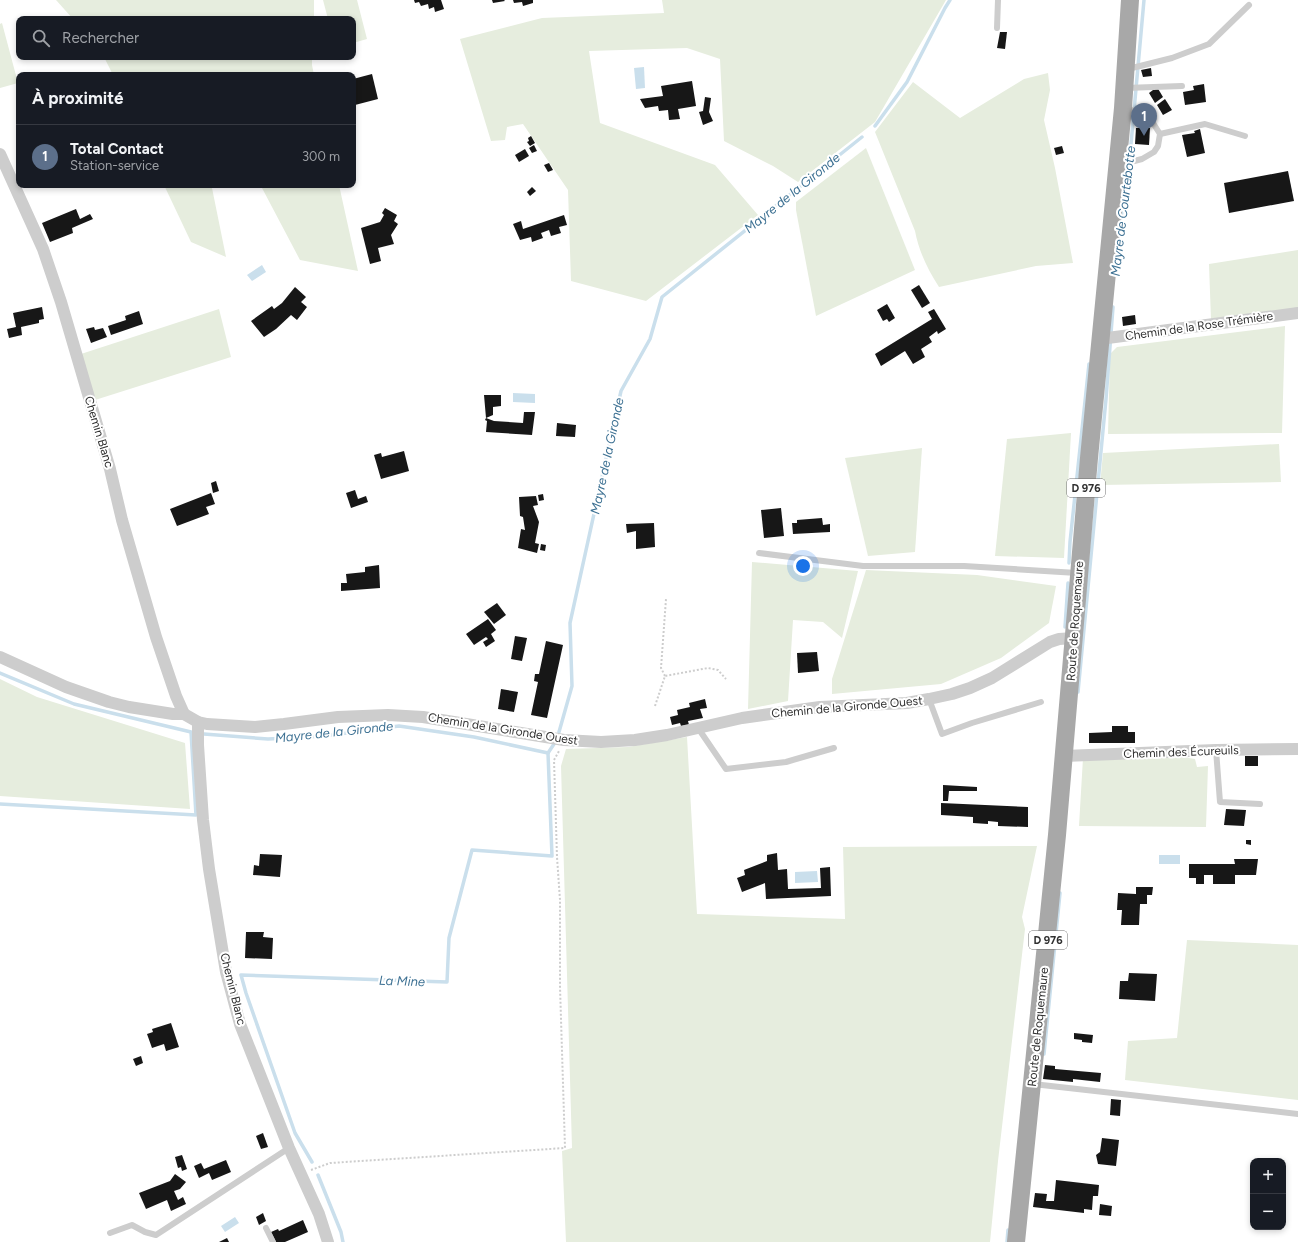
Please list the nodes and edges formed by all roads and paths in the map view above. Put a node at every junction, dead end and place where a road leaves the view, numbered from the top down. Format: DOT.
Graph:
graph roads {
  1 [pos="998,0"];
  2 [pos="1130,0"];
  3 [pos="1249,5"];
  4 [pos="997,28"];
  5 [pos="1127,69"];
  6 [pos="1182,86"];
  7 [pos="1125,88"];
  8 [pos="1123,108"];
  9 [pos="1160,134"];
  10 [pos="1245,136"];
  11 [pos="0,154"];
  12 [pos="1118,165"];
  13 [pos="1298,313"];
  14 [pos="1100,339"];
  15 [pos="759,554"];
  16 [pos="1079,574"];
  17 [pos="666,599"];
  18 [pos="1074,638"];
  19 [pos="0,657"];
  20 [pos="666,676"];
  21 [pos="726,679"];
  22 [pos="929,699"];
  23 [pos="1041,702"];
  24 [pos="655,706"];
  25 [pos="184,714"];
  26 [pos="198,722"];
  27 [pos="698,728"];
  28 [pos="564,740"];
  29 [pos="834,748"];
  30 [pos="1298,749"];
  31 [pos="1216,750"];
  32 [pos="1064,756"];
  33 [pos="1260,804"];
  34 [pos="1032,1084"];
  35 [pos="1298,1114"];
  36 [pos="289,1148"];
  37 [pos="300,1173"];
  38 [pos="266,1228"];
  39 [pos="110,1233"];
  40 [pos="272,1242"];
  41 [pos="328,1242"];
  42 [pos="1016,1242"];
  1 -- 4 [label="lane"];
  2 -- 5 [label="main road, Route de Roquemaure / D 976"];
  3 -- 5 [label="lane"];
  5 -- 7 [label="main road, Route de Roquemaure / D 976"];
  6 -- 7 [label="lane"];
  7 -- 8 [label="main road, Route de Roquemaure / D 976"];
  8 -- 9 [label="lane"];
  8 -- 12 [label="main road, Route de Roquemaure / D 976"];
  9 -- 10 [label="lane"];
  9 -- 12 [label="lane"];
  11 -- 25 [label="street, Chemin Blanc"];
  12 -- 14 [label="main road, Route de Roquemaure / D 976"];
  13 -- 14 [label="street, Chemin de la Rose Trémière"];
  14 -- 16 [label="main road, Route de Roquemaure / D 976"];
  15 -- 16 [label="lane"];
  16 -- 18 [label="main road, Route de Roquemaure / D 976"];
  17 -- 20 [label="path"];
  18 -- 22 [label="street, Chemin de la Gironde Ouest"];
  18 -- 32 [label="main road, Route de Roquemaure / D 976"];
  19 -- 25 [label="street, Chemin de la Gironde Ouest"];
  20 -- 21 [label="path"];
  20 -- 24 [label="path"];
  22 -- 23 [label="lane"];
  22 -- 27 [label="street, Chemin de la Gironde Ouest"];
  25 -- 26 [label="street, Chemin de la Gironde Ouest"];
  26 -- 28 [label="street, Chemin de la Gironde Ouest"];
  26 -- 36 [label="street, Chemin Blanc"];
  27 -- 28 [label="street, Chemin de la Gironde Ouest"];
  27 -- 29 [label="lane"];
  28 -- 37 [label="path"];
  30 -- 31 [label="street, Chemin des Écureuils"];
  31 -- 32 [label="street, Chemin des Écureuils"];
  31 -- 33 [label="lane"];
  32 -- 34 [label="main road, Route de Roquemaure / D 976"];
  34 -- 35 [label="lane"];
  34 -- 42 [label="main road, Route de Roquemaure / D 976"];
  36 -- 37 [label="street, Chemin Blanc"];
  36 -- 39 [label="lane"];
  37 -- 41 [label="street, Chemin Blanc"];
  38 -- 40 [label="lane"];
}
